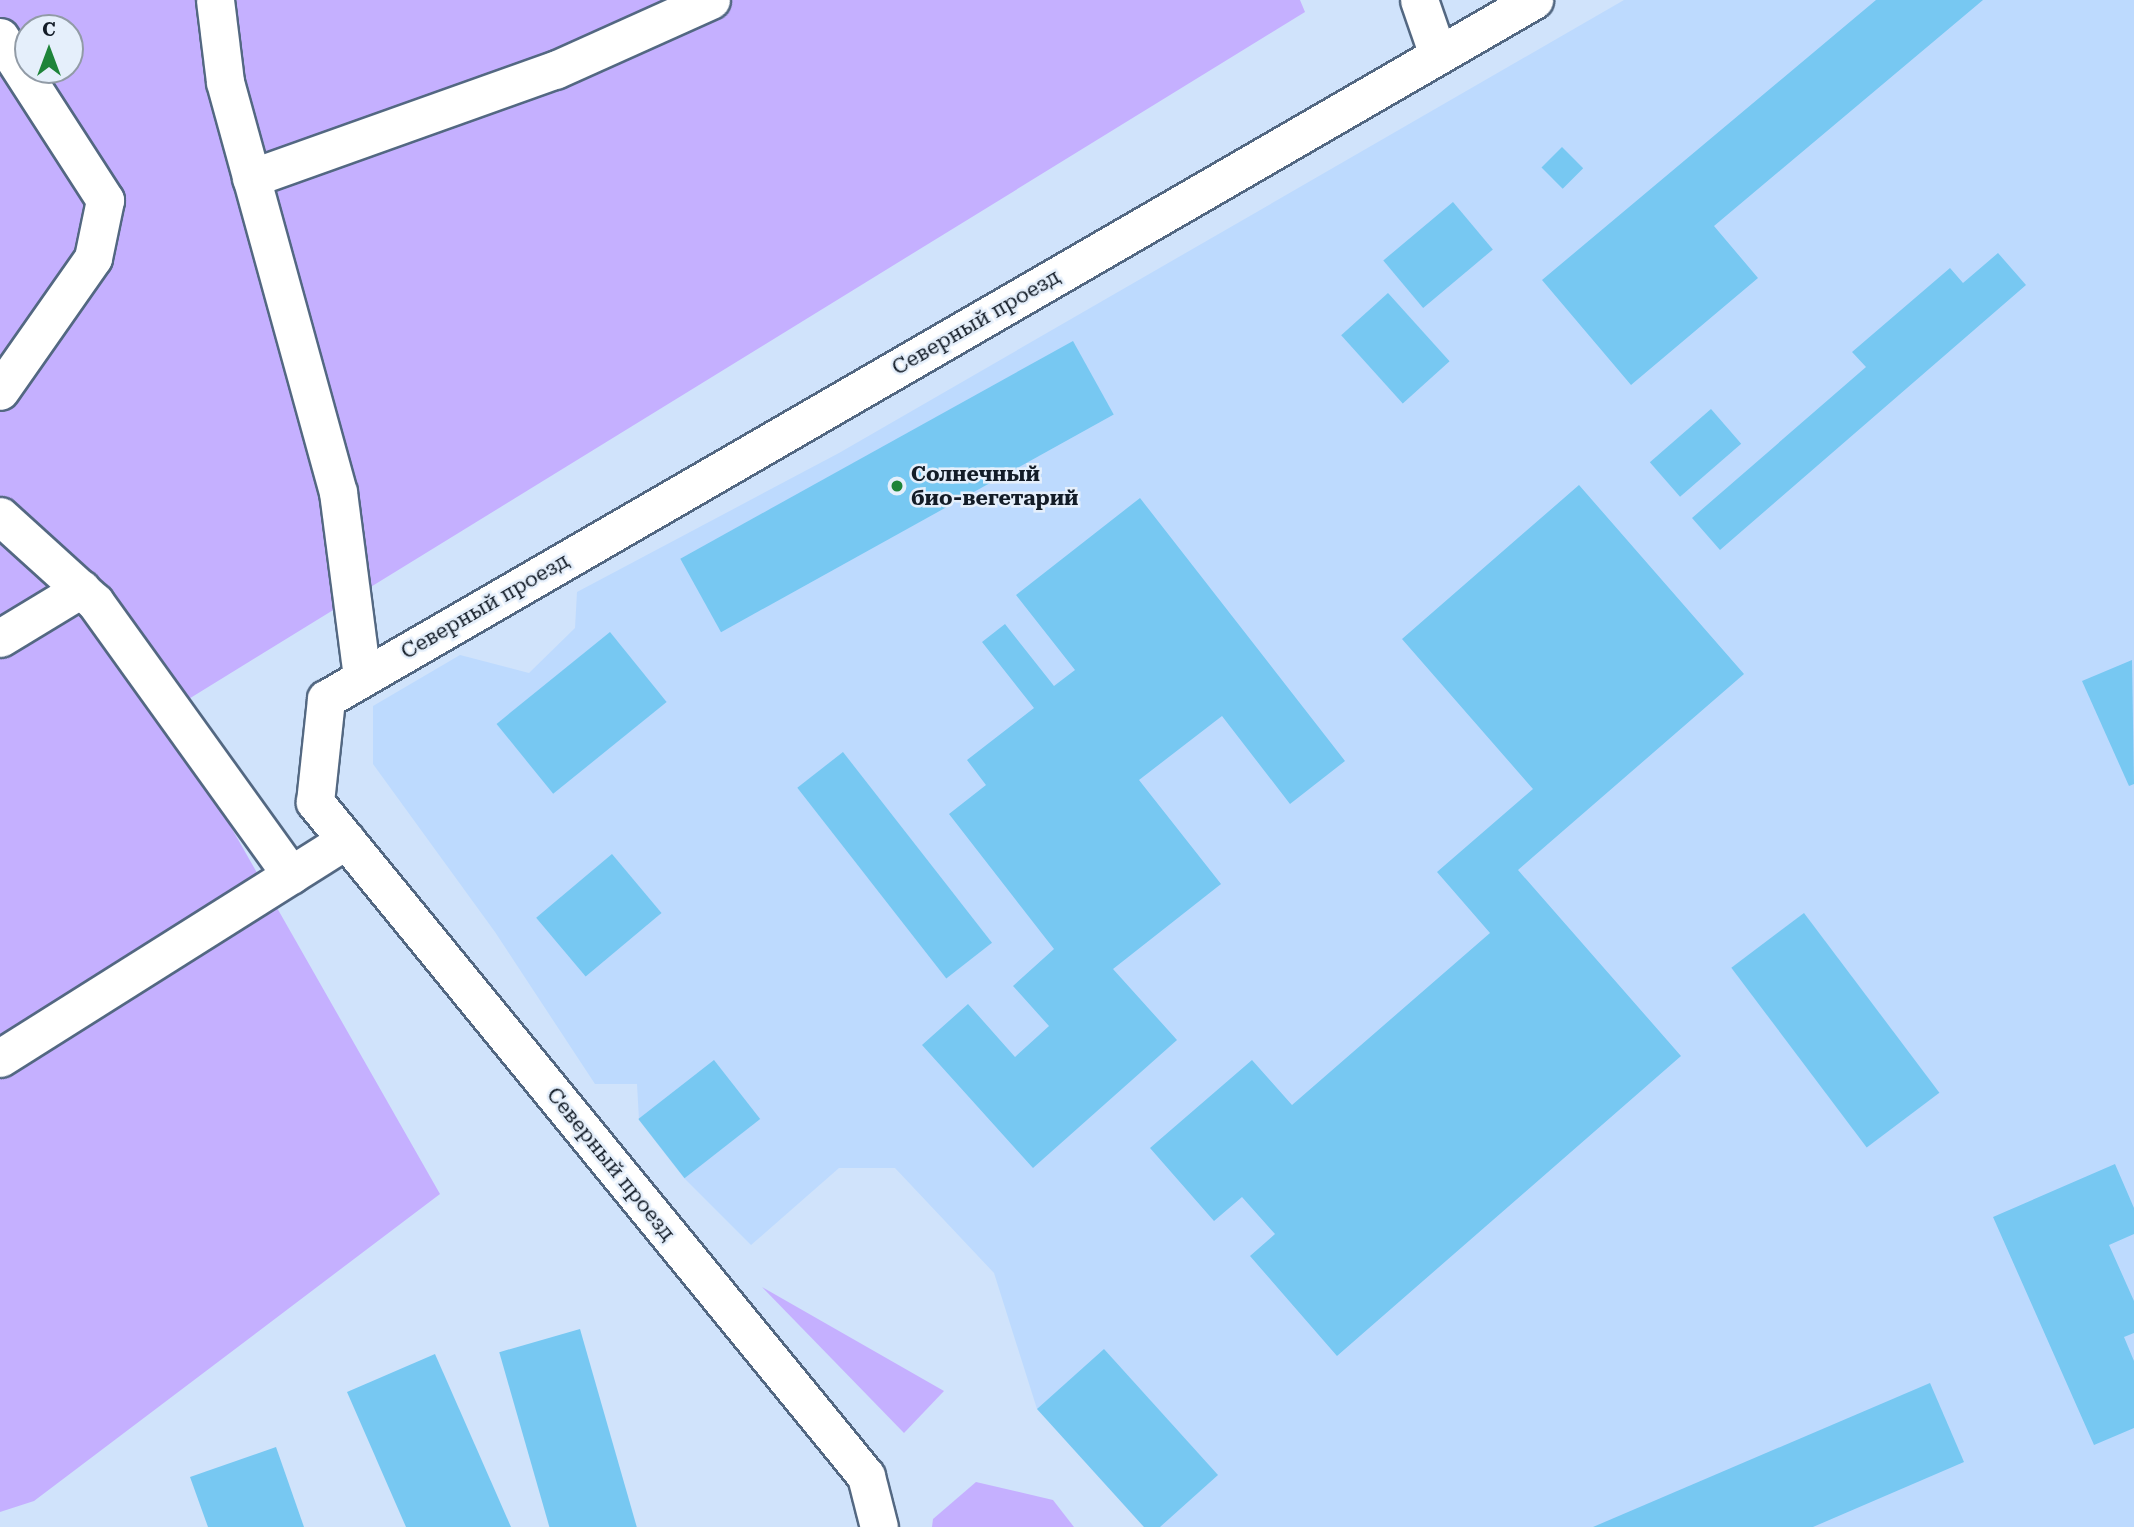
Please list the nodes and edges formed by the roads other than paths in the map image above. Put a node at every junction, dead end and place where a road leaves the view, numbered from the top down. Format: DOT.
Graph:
graph roads {
  1 [pos="215,0"];
  2 [pos="711,0"];
  3 [pos="1419,0"];
  4 [pos="1534,0"];
  5 [pos="0,37"];
  6 [pos="1438,55"];
  7 [pos="251,178"];
  8 [pos="0,391"];
  9 [pos="0,516"];
  10 [pos="81,589"];
  11 [pos="0,638"];
  12 [pos="362,677"];
  13 [pos="346,840"];
  14 [pos="291,875"];
  15 [pos="0,1058"];
  16 [pos="879,1527"];
  1 -- 7 [label="street"];
  2 -- 7 [label="street"];
  3 -- 6 [label="street"];
  4 -- 6 [label="street, Северный проезд"];
  5 -- 8 [label="street"];
  6 -- 12 [label="street, Северный проезд"];
  7 -- 12 [label="street"];
  9 -- 10 [label="street"];
  10 -- 11 [label="street"];
  10 -- 14 [label="street"];
  12 -- 13 [label="street, Северный проезд"];
  13 -- 14 [label="street"];
  13 -- 16 [label="street, Северный проезд"];
  14 -- 15 [label="street"];
}
